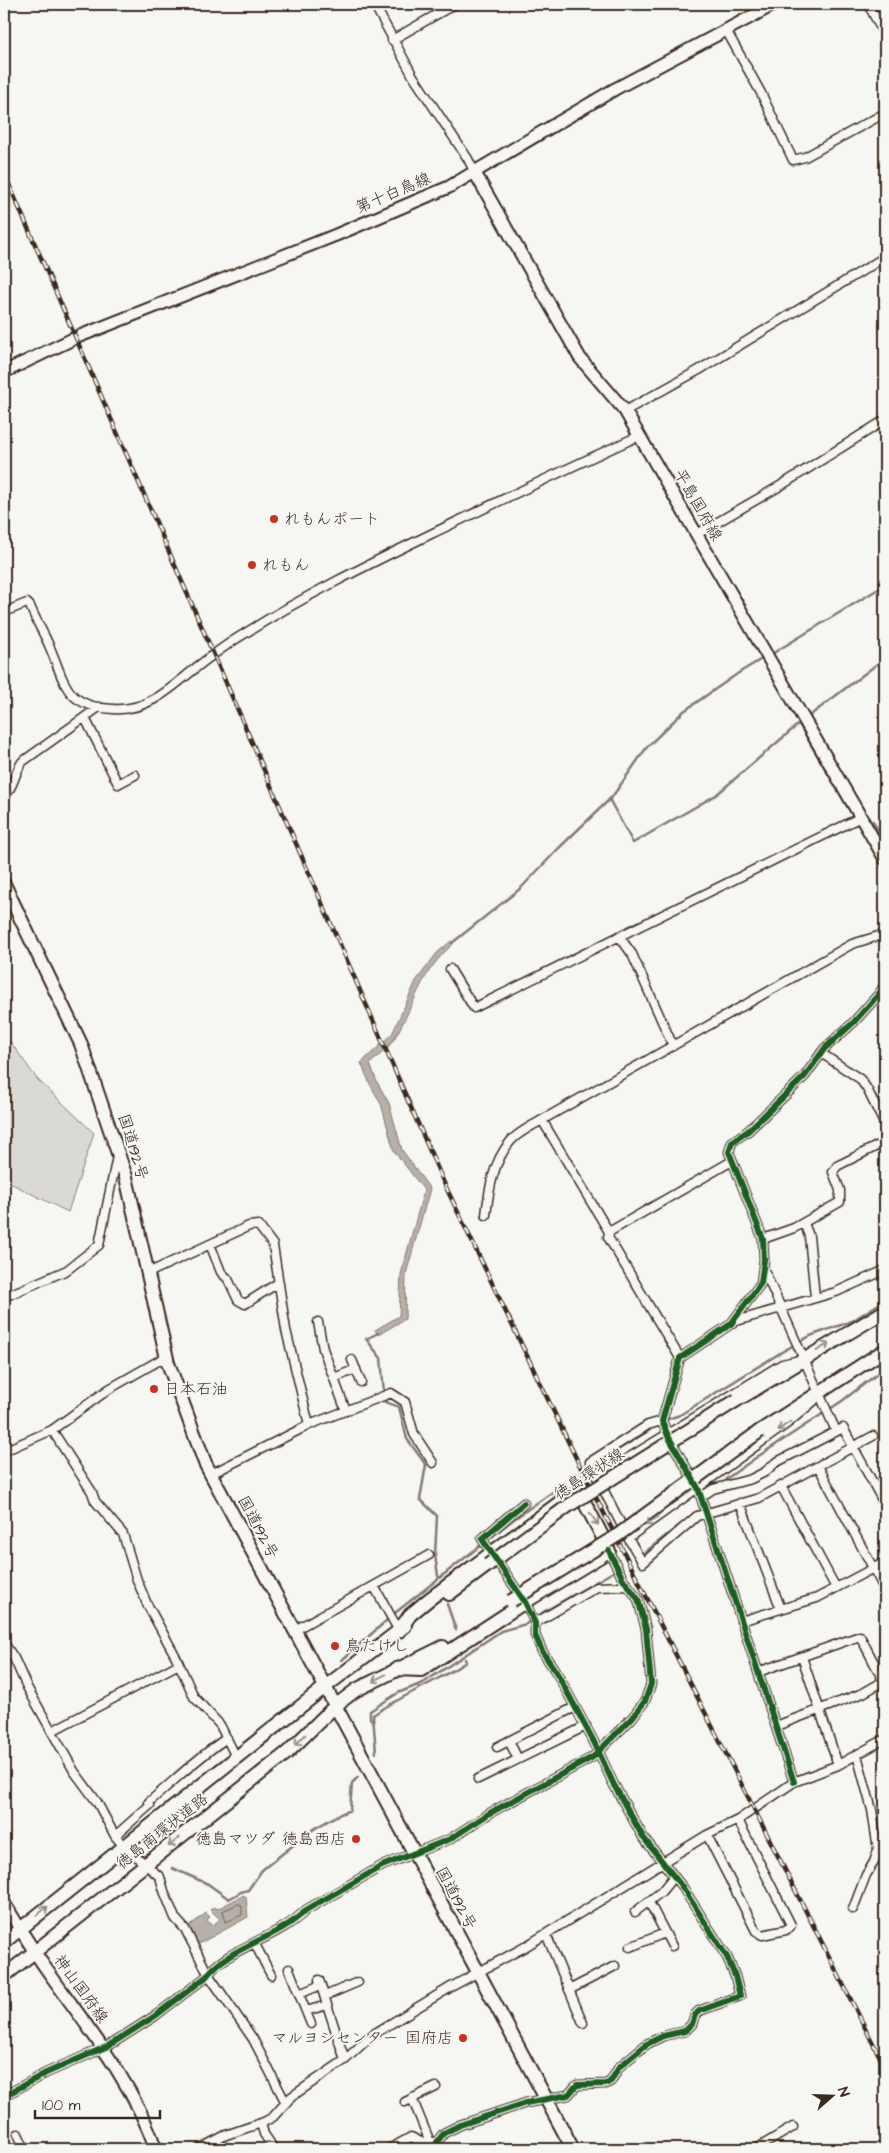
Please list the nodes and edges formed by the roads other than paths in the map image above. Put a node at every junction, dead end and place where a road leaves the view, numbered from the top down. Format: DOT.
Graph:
graph roads {
  1 [pos="374,4"];
  2 [pos="455,4"];
  3 [pos="775,4"];
  4 [pos="868,4"];
  5 [pos="726,30"];
  6 [pos="885,36"];
  7 [pos="392,40"];
  8 [pos="885,113"];
  9 [pos="475,172"];
  10 [pos="885,257"];
  11 [pos="4,372"];
  12 [pos="625,411"];
  13 [pos="885,420"];
  14 [pos="639,436"];
  15 [pos="696,534"];
  16 [pos="4,612"];
  17 [pos="99,707"];
  18 [pos="84,718"];
  19 [pos="136,775"];
  20 [pos="4,797"];
  21 [pos="861,817"];
  22 [pos="885,859"];
  23 [pos="4,884"];
  24 [pos="885,934"];
  25 [pos="619,936"];
  26 [pos="450,969"];
  27 [pos="885,984"];
  28 [pos="673,1046"];
  29 [pos="821,1053"];
  30 [pos="542,1120"];
  31 [pos="885,1125"];
  32 [pos="885,1142"];
  33 [pos="118,1152"];
  34 [pos="732,1161"];
  35 [pos="486,1215"];
  36 [pos="804,1223"];
  37 [pos="609,1232"];
  38 [pos="763,1239"];
  39 [pos="210,1244"];
  40 [pos="763,1268"];
  41 [pos="885,1270"];
  42 [pos="148,1273"];
  43 [pos="278,1283"];
  44 [pos="815,1297"];
  45 [pos="4,1298"];
  46 [pos="780,1308"];
  47 [pos="885,1311"];
  48 [pos="318,1322"];
  49 [pos="733,1322"];
  50 [pos="885,1350"];
  51 [pos="167,1356"];
  52 [pos="680,1358"];
  53 [pos="803,1359"];
  54 [pos="352,1360"];
  55 [pos="356,1369"];
  56 [pos="334,1378"];
  57 [pos="361,1382"];
  58 [pos="820,1394"];
  59 [pos="346,1411"];
  60 [pos="662,1421"];
  61 [pos="309,1425"];
  62 [pos="52,1430"];
  63 [pos="836,1431"];
  64 [pos="668,1436"];
  65 [pos="873,1436"];
  66 [pos="854,1447"];
  67 [pos="4,1451"];
  68 [pos="433,1463"];
  69 [pos="818,1466"];
  70 [pos="211,1474"];
  71 [pos="598,1477"];
  72 [pos="781,1486"];
  73 [pos="698,1488"];
  74 [pos="701,1497"];
  75 [pos="524,1503"];
  76 [pos="740,1504"];
  77 [pos="885,1505"];
  78 [pos="706,1513"];
  79 [pos="628,1538"];
  80 [pos="487,1551"];
  81 [pos="609,1551"];
  82 [pos="429,1555"];
  83 [pos="885,1562"];
  84 [pos="873,1568"];
  85 [pos="374,1586"];
  86 [pos="627,1586"];
  87 [pos="836,1588"];
  88 [pos="885,1590"];
  89 [pos="525,1602"];
  90 [pos="781,1609"];
  91 [pos="534,1620"];
  92 [pos="741,1621"];
  93 [pos="295,1630"];
  94 [pos="399,1631"];
  95 [pos="4,1643"];
  96 [pos="802,1657"];
  97 [pos="179,1664"];
  98 [pos="396,1669"];
  99 [pos="758,1672"];
  100 [pos="884,1682"];
  101 [pos="325,1687"];
  102 [pos="335,1706"];
  103 [pos="575,1707"];
  104 [pos="820,1709"];
  105 [pos="586,1726"];
  106 [pos="776,1726"];
  107 [pos="52,1731"];
  108 [pos="227,1738"];
  109 [pos="885,1739"];
  110 [pos="509,1741"];
  111 [pos="497,1747"];
  112 [pos="599,1751"];
  113 [pos="857,1755"];
  114 [pos="236,1757"];
  115 [pos="518,1759"];
  116 [pos="838,1765"];
  117 [pos="478,1779"];
  118 [pos="794,1782"];
  119 [pos="738,1820"];
  120 [pos="707,1835"];
  121 [pos="120,1841"];
  122 [pos="414,1852"];
  123 [pos="664,1862"];
  124 [pos="147,1864"];
  125 [pos="674,1876"];
  126 [pos="649,1902"];
  127 [pos="4,1903"];
  128 [pos="853,1909"];
  129 [pos="635,1912"];
  130 [pos="20,1928"];
  131 [pos="665,1933"];
  132 [pos="546,1934"];
  133 [pos="4,1942"];
  134 [pos="641,1942"];
  135 [pos="255,1944"];
  136 [pos="630,1946"];
  137 [pos="672,1946"];
  138 [pos="35,1951"];
  139 [pos="645,1952"];
  140 [pos="615,1966"];
  141 [pos="289,1969"];
  142 [pos="477,1972"];
  143 [pos="208,1974"];
  144 [pos="271,1975"];
  145 [pos="4,1976"];
  146 [pos="358,1982"];
  147 [pos="569,1990"];
  148 [pos="299,1994"];
  149 [pos="324,1996"];
  150 [pos="327,2005"];
  151 [pos="306,2012"];
  152 [pos="583,2023"];
  153 [pos="311,2024"];
  154 [pos="104,2047"];
  155 [pos="345,2060"];
  156 [pos="436,2087"];
  157 [pos="4,2096"];
  158 [pos="546,2099"];
  159 [pos="286,2103"];
  160 [pos="261,2123"];
  161 [pos="793,2127"];
  162 [pos="18,2134"];
  163 [pos="436,2144"];
  164 [pos="25,2149"];
  165 [pos="156,2149"];
  166 [pos="200,2149"];
  167 [pos="274,2149"];
  168 [pos="389,2149"];
  169 [pos="573,2149"];
  170 [pos="756,2149"];
  1 -- 7 [label="street"];
  2 -- 7 [label="street"];
  3 -- 5 [label="main road, 第十白鳥線"];
  4 -- 6 [label="street"];
  5 -- 8 [label="street"];
  5 -- 9 [label="main road, 第十白鳥線"];
  7 -- 9 [label="street"];
  9 -- 11 [label="main road, 第十白鳥線"];
  9 -- 12 [label="main road, 平島国府線"];
  10 -- 12 [label="street"];
  12 -- 14 [label="main road, 平島国府線"];
  13 -- 15 [label="street"];
  14 -- 15 [label="main road, 平島国府線"];
  14 -- 17 [label="street"];
  15 -- 21 [label="main road, 平島国府線"];
  16 -- 17 [label="street"];
  17 -- 18 [label="street"];
  18 -- 19 [label="street"];
  18 -- 20 [label="street"];
  21 -- 22 [label="main road, 平島国府線"];
  21 -- 25 [label="street"];
  23 -- 33 [label="main road, 国道192号"];
  24 -- 28 [label="street"];
  25 -- 26 [label="street"];
  25 -- 28 [label="street"];
  27 -- 29 [label="street"];
  28 -- 30 [label="street"];
  29 -- 31 [label="street"];
  29 -- 34 [label="street"];
  30 -- 35 [label="street"];
  30 -- 37 [label="street"];
  32 -- 36 [label="street"];
  33 -- 42 [label="main road, 国道192号"];
  33 -- 45 [label="street"];
  34 -- 37 [label="street"];
  34 -- 38 [label="street"];
  36 -- 38 [label="street"];
  36 -- 44 [label="street"];
  37 -- 52 [label="street"];
  38 -- 40 [label="street"];
  39 -- 42 [label="street"];
  39 -- 43 [label="street"];
  39 -- 43 [label="street"];
  40 -- 46 [label="street"];
  40 -- 49 [label="street"];
  41 -- 44 [label="street"];
  42 -- 51 [label="main road, 国道192号"];
  43 -- 61 [label="street"];
  44 -- 46 [label="street"];
  46 -- 49 [label="street"];
  46 -- 53 [label="street"];
  53 -- 47 [label="main road, 徳島環状線, one-way"];
  48 -- 56 [label="street"];
  49 -- 52 [label="street"];
  50 -- 58 [label="main road"];
  51 -- 62 [label="street"];
  51 -- 70 [label="main road, 国道192号"];
  52 -- 60 [label="street"];
  53 -- 58 [label="street"];
  53 -- 64 [label="street"];
  53 -- 80 [label="main road, 徳島環状線, bridge"];
  54 -- 55 [label="street"];
  55 -- 56 [label="street"];
  55 -- 57 [label="street"];
  56 -- 59 [label="street"];
  58 -- 63 [label="street"];
  58 -- 73 [label="street, one-way"];
  58 -- 98 [label="main road, bridge"];
  59 -- 61 [label="street"];
  59 -- 68 [label="street"];
  60 -- 64 [label="street"];
  60 -- 71 [label="street"];
  61 -- 70 [label="street"];
  62 -- 67 [label="street"];
  62 -- 97 [label="street"];
  63 -- 66 [label="street"];
  63 -- 74 [label="street"];
  64 -- 71 [label="street"];
  64 -- 73 [label="street"];
  65 -- 66 [label="street"];
  66 -- 69 [label="street"];
  66 -- 77 [label="street"];
  69 -- 72 [label="street"];
  69 -- 84 [label="street"];
  70 -- 93 [label="main road, 国道192号"];
  71 -- 79 [label="street"];
  72 -- 76 [label="street"];
  72 -- 87 [label="street"];
  73 -- 74 [label="street"];
  73 -- 79 [label="street, one-way"];
  74 -- 78 [label="street"];
  75 -- 80 [label="street"];
  76 -- 78 [label="street"];
  76 -- 90 [label="street"];
  78 -- 79 [label="street"];
  78 -- 92 [label="street"];
  80 -- 81 [label="main road, one-way"];
  80 -- 89 [label="street"];
  80 -- 94 [label="main road, 徳島環状線"];
  81 -- 86 [label="street"];
  81 -- 89 [label="main road"];
  82 -- 85 [label="street"];
  83 -- 84 [label="street"];
  84 -- 87 [label="street"];
  84 -- 88 [label="street"];
  85 -- 93 [label="street"];
  85 -- 94 [label="street"];
  86 -- 91 [label="street"];
  86 -- 112 [label="street"];
  87 -- 90 [label="street"];
  89 -- 91 [label="street"];
  89 -- 98 [label="main road"];
  90 -- 92 [label="street"];
  91 -- 103 [label="street"];
  92 -- 99 [label="street"];
  93 -- 101 [label="main road, 国道192号"];
  94 -- 101 [label="main road, 徳島環状線"];
  95 -- 107 [label="street"];
  96 -- 99 [label="street"];
  96 -- 100 [label="street"];
  96 -- 104 [label="street"];
  97 -- 107 [label="street"];
  97 -- 108 [label="street"];
  98 -- 102 [label="main road, one-way"];
  99 -- 106 [label="street"];
  100 -- 104 [label="street"];
  101 -- 102 [label="main road, 国道192号"];
  101 -- 114 [label="main road, 徳島南環状道路"];
  102 -- 122 [label="main road, 国道192号"];
  102 -- 124 [label="main road, 徳島南環状道路, one-way"];
  103 -- 105 [label="street"];
  103 -- 110 [label="street"];
  104 -- 106 [label="street"];
  104 -- 116 [label="street"];
  105 -- 112 [label="street"];
  105 -- 115 [label="street"];
  106 -- 118 [label="street"];
  107 -- 121 [label="street"];
  108 -- 114 [label="street"];
  108 -- 121 [label="street"];
  109 -- 113 [label="street"];
  110 -- 111 [label="street"];
  110 -- 115 [label="street"];
  112 -- 122 [label="street"];
  112 -- 123 [label="street"];
  113 -- 116 [label="street"];
  113 -- 128 [label="street"];
  114 -- 121 [label="main road, 徳島南環状道路"];
  115 -- 117 [label="street"];
  116 -- 118 [label="street"];
  118 -- 119 [label="street"];
  119 -- 120 [label="street"];
  119 -- 120 [label="street"];
  120 -- 123 [label="street"];
  121 -- 124 [label="street"];
  130 -- 121 [label="main road, 徳島南環状道路, one-way"];
  122 -- 135 [label="street"];
  122 -- 142 [label="main road, 国道192号"];
  123 -- 125 [label="street"];
  123 -- 132 [label="street"];
  124 -- 138 [label="main road, 徳島南環状道路"];
  124 -- 143 [label="street"];
  125 -- 126 [label="street"];
  125 -- 158 [label="street"];
  126 -- 129 [label="street"];
  126 -- 131 [label="street"];
  127 -- 130 [label="main road, 神山国府線"];
  130 -- 133 [label="main road, 徳島南環状道路"];
  130 -- 138 [label="main road, 神山国府線"];
  131 -- 134 [label="street"];
  131 -- 137 [label="street"];
  132 -- 142 [label="street"];
  132 -- 147 [label="street"];
  134 -- 136 [label="street"];
  134 -- 139 [label="street"];
  135 -- 143 [label="street"];
  135 -- 144 [label="street"];
  138 -- 145 [label="main road, 徳島南環状道路"];
  138 -- 154 [label="main road, 神山国府線"];
  140 -- 147 [label="street"];
  141 -- 148 [label="street"];
  142 -- 155 [label="street"];
  142 -- 158 [label="main road, 国道192号"];
  143 -- 154 [label="street"];
  143 -- 159 [label="street"];
  146 -- 149 [label="street"];
  147 -- 152 [label="street"];
  148 -- 149 [label="street"];
  148 -- 151 [label="street"];
  149 -- 150 [label="street"];
  150 -- 151 [label="street"];
  150 -- 155 [label="street"];
  151 -- 153 [label="street"];
  154 -- 157 [label="street"];
  154 -- 165 [label="main road, 神山国府線"];
  155 -- 159 [label="street"];
  156 -- 163 [label="street"];
  158 -- 163 [label="street"];
  158 -- 169 [label="main road, 国道192号"];
  159 -- 160 [label="street"];
  160 -- 166 [label="street"];
  160 -- 167 [label="street"];
  161 -- 170 [label="street"];
  162 -- 164 [label="street"];
  163 -- 168 [label="street"];
}
